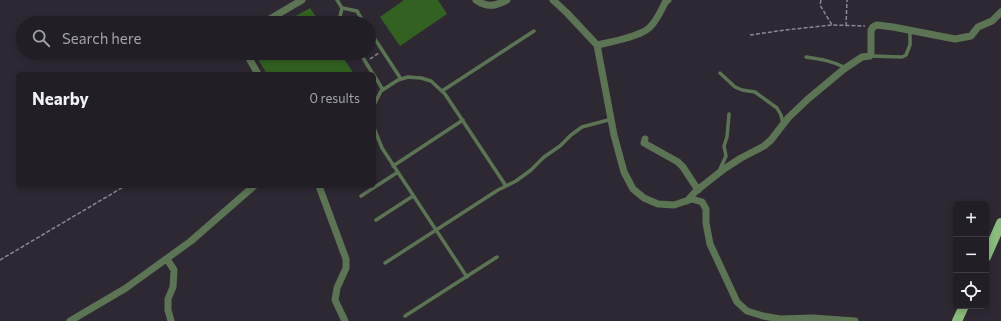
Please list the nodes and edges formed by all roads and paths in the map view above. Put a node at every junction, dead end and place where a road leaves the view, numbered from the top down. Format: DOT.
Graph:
graph roads {
  1 [pos="302,0"];
  2 [pos="337,0"];
  3 [pos="476,0"];
  4 [pos="507,0"];
  5 [pos="553,0"];
  6 [pos="668,0"];
  7 [pos="820,0"];
  8 [pos="847,0"];
  9 [pos="342,8"];
  10 [pos="1001,12"];
  11 [pos="275,16"];
  12 [pos="341,16"];
  13 [pos="360,16"];
  14 [pos="832,25"];
  15 [pos="846,26"];
  16 [pos="873,27"];
  17 [pos="910,30"];
  18 [pos="534,31"];
  19 [pos="750,35"];
  20 [pos="376,41"];
  21 [pos="597,45"];
  22 [pos="382,51"];
  23 [pos="376,55"];
  24 [pos="870,56"];
  25 [pos="806,57"];
  26 [pos="250,60"];
  27 [pos="368,60"];
  28 [pos="365,62"];
  29 [pos="846,68"];
  30 [pos="257,72"];
  31 [pos="372,72"];
  32 [pos="720,73"];
  33 [pos="376,78"];
  34 [pos="401,79"];
  35 [pos="383,90"];
  36 [pos="442,91"];
  37 [pos="376,99"];
  38 [pos="729,114"];
  39 [pos="612,119"];
  40 [pos="463,120"];
  41 [pos="783,124"];
  42 [pos="376,133"];
  43 [pos="645,139"];
  44 [pos="394,166"];
  45 [pos="398,172"];
  46 [pos="718,174"];
  47 [pos="376,186"];
  48 [pos="506,186"];
  49 [pos="122,188"];
  50 [pos="252,188"];
  51 [pos="320,188"];
  52 [pos="373,188"];
  53 [pos="698,190"];
  54 [pos="361,196"];
  55 [pos="413,196"];
  56 [pos="686,201"];
  57 [pos="376,220"];
  58 [pos="1001,223"];
  59 [pos="436,230"];
  60 [pos="989,250"];
  61 [pos="497,257"];
  62 [pos="167,259"];
  63 [pos="0,260"];
  64 [pos="385,263"];
  65 [pos="467,277"];
  66 [pos="963,309"];
  67 [pos="405,316"];
  68 [pos="782,320"];
  69 [pos="70,321"];
  70 [pos="171,321"];
  71 [pos="345,321"];
  72 [pos="855,321"];
  73 [pos="957,321"];
  1 -- 11 [label="street"];
  2 -- 9 [label="lane"];
  3 -- 4 [label="street"];
  5 -- 21 [label="street"];
  6 -- 21 [label="street"];
  7 -- 14 [label="path"];
  8 -- 15 [label="path"];
  9 -- 12 [label="lane"];
  9 -- 13 [label="lane"];
  10 -- 17 [label="street"];
  14 -- 15 [label="path"];
  14 -- 19 [label="path"];
  15 -- 16 [label="path"];
  16 -- 17 [label="street"];
  16 -- 24 [label="street"];
  17 -- 24 [label="lane"];
  18 -- 36 [label="lane"];
  20 -- 22 [label="lane"];
  21 -- 39 [label="street"];
  22 -- 23 [label="path"];
  22 -- 34 [label="lane"];
  24 -- 29 [label="street"];
  25 -- 29 [label="lane"];
  26 -- 30 [label="street"];
  27 -- 28 [label="path"];
  28 -- 31 [label="lane"];
  29 -- 41 [label="street"];
  32 -- 41 [label="lane"];
  33 -- 35 [label="lane"];
  34 -- 35 [label="lane"];
  34 -- 36 [label="lane"];
  35 -- 37 [label="lane"];
  36 -- 40 [label="lane"];
  38 -- 46 [label="lane"];
  39 -- 48 [label="lane"];
  39 -- 56 [label="street"];
  40 -- 44 [label="lane"];
  40 -- 48 [label="lane"];
  41 -- 46 [label="street"];
  42 -- 44 [label="lane"];
  43 -- 53 [label="street"];
  44 -- 45 [label="lane"];
  45 -- 47 [label="lane"];
  45 -- 55 [label="lane"];
  46 -- 53 [label="street"];
  48 -- 59 [label="lane"];
  49 -- 63 [label="path"];
  50 -- 62 [label="street"];
  51 -- 71 [label="street"];
  52 -- 54 [label="lane"];
  53 -- 56 [label="street"];
  55 -- 57 [label="lane"];
  55 -- 59 [label="lane"];
  56 -- 68 [label="street"];
  58 -- 60 [label="main road"];
  59 -- 64 [label="lane"];
  59 -- 65 [label="lane"];
  61 -- 65 [label="lane"];
  62 -- 69 [label="street"];
  62 -- 70 [label="street"];
  65 -- 67 [label="lane"];
  66 -- 73 [label="main road"];
  68 -- 72 [label="street"];
}
